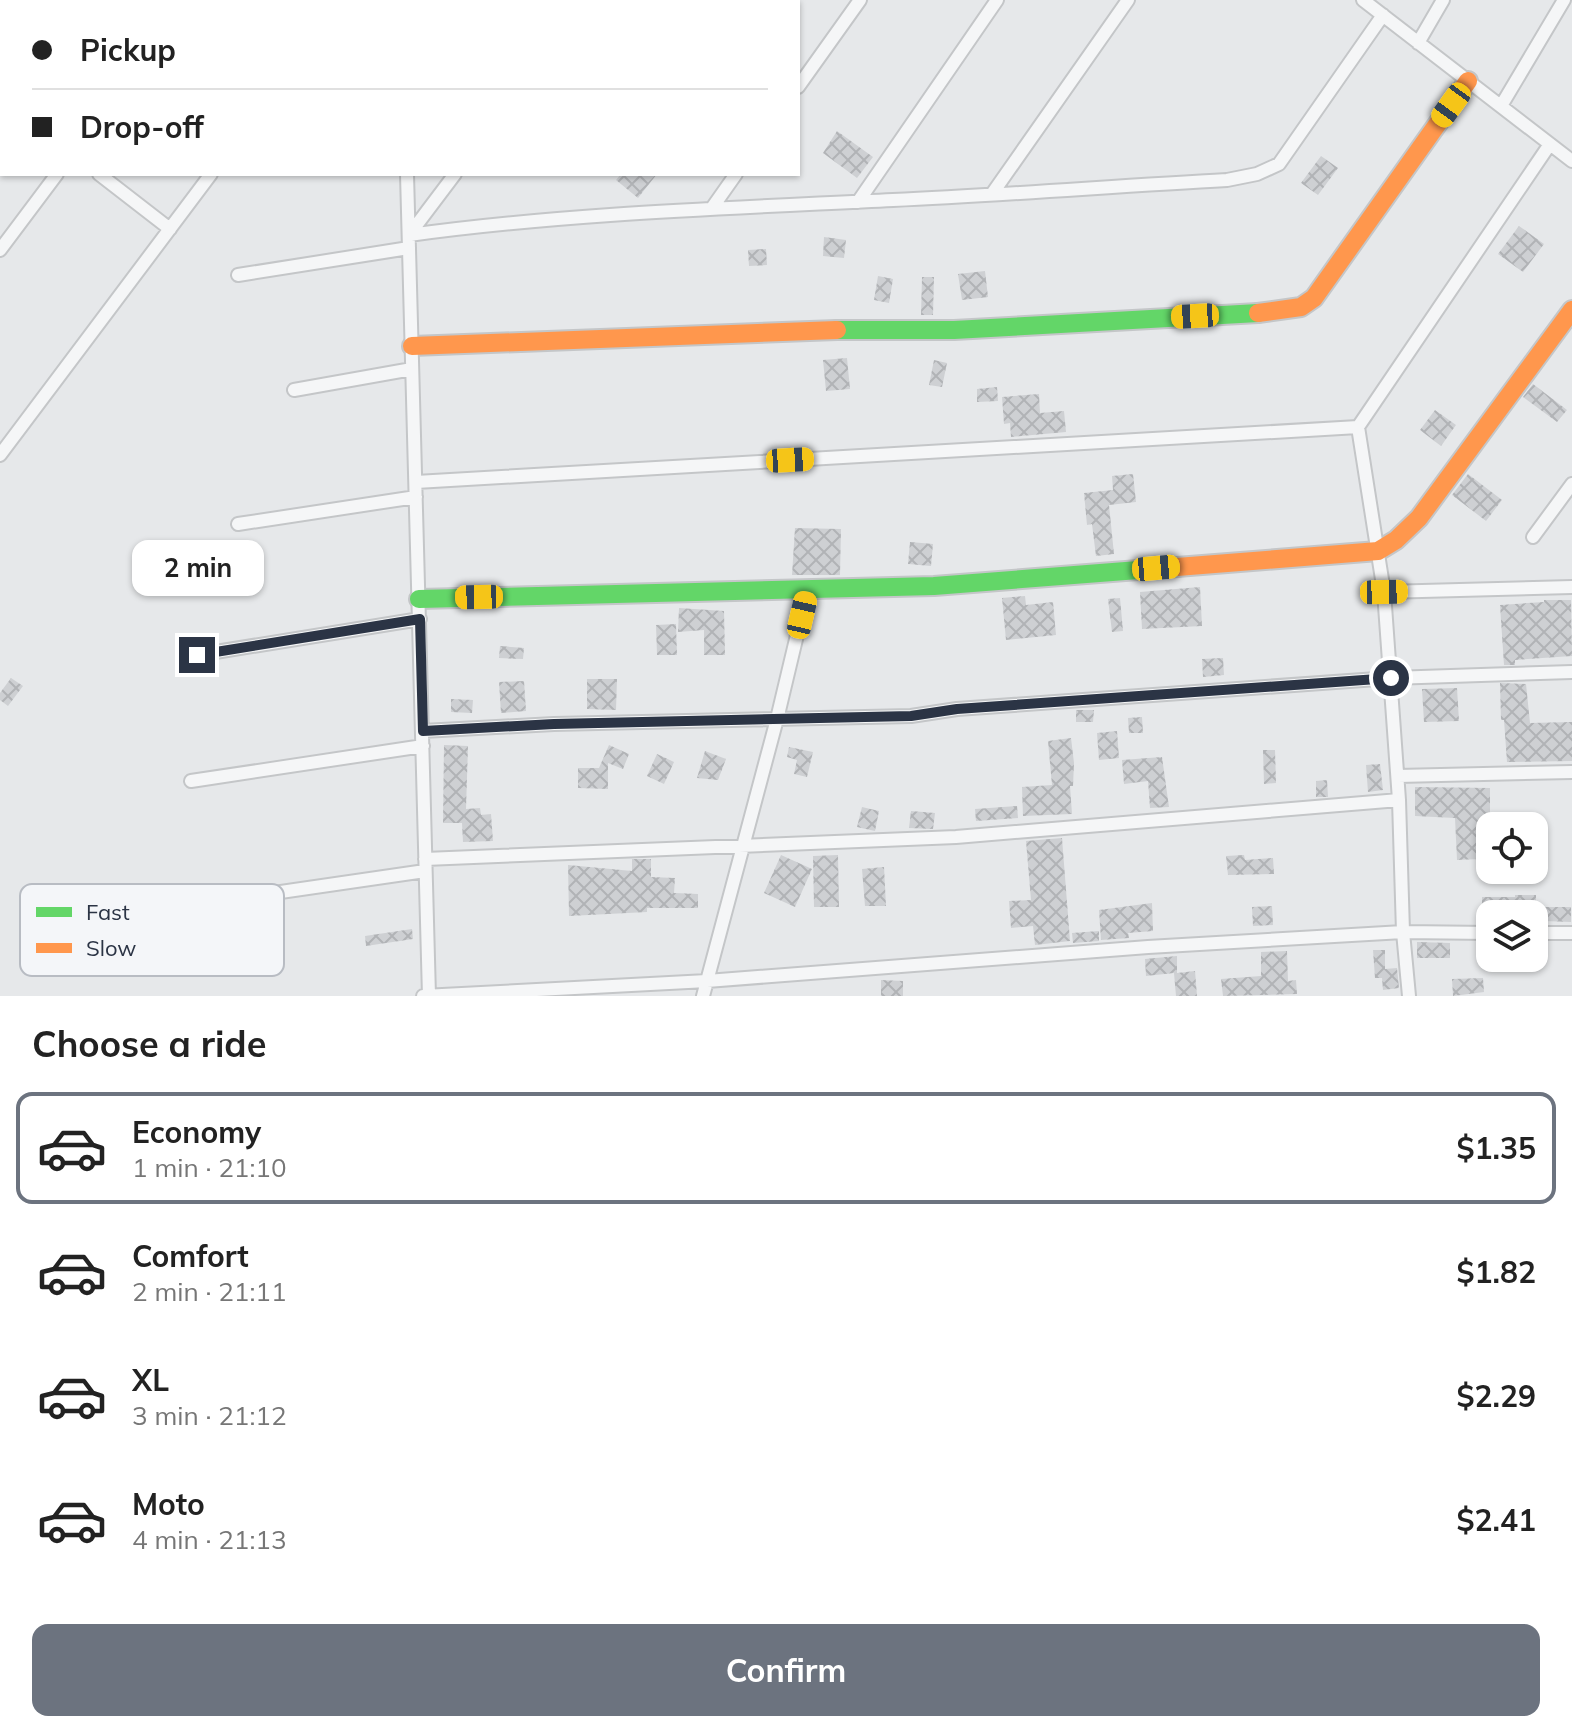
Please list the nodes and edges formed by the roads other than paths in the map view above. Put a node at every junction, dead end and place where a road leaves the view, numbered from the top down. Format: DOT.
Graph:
graph roads {
  1 [pos="860,0"];
  2 [pos="997,0"];
  3 [pos="1128,0"];
  4 [pos="1363,0"];
  5 [pos="1443,0"];
  6 [pos="1564,0"];
  7 [pos="1383,15"];
  8 [pos="1418,43"];
  9 [pos="1468,81"];
  10 [pos="800,84"];
  11 [pos="1501,106"];
  12 [pos="1550,144"];
  13 [pos="1572,161"];
  14 [pos="56,176"];
  15 [pos="102,176"];
  16 [pos="210,176"];
  17 [pos="407,176"];
  18 [pos="454,176"];
  19 [pos="735,176"];
  20 [pos="992,194"];
  21 [pos="858,202"];
  22 [pos="712,208"];
  23 [pos="170,229"];
  24 [pos="409,242"];
  25 [pos="0,250"];
  26 [pos="238,275"];
  27 [pos="1572,310"];
  28 [pos="412,346"];
  29 [pos="412,369"];
  30 [pos="294,390"];
  31 [pos="1358,427"];
  32 [pos="0,455"];
  33 [pos="416,482"];
  34 [pos="1572,484"];
  35 [pos="416,497"];
  36 [pos="238,524"];
  37 [pos="1533,537"];
  38 [pos="1378,551"];
  39 [pos="1572,587"];
  40 [pos="808,589"];
  41 [pos="1384,592"];
  42 [pos="419,599"];
  43 [pos="420,619"];
  44 [pos="197,655"];
  45 [pos="1572,672"];
  46 [pos="1391,678"];
  47 [pos="777,719"];
  48 [pos="423,731"];
  49 [pos="423,746"];
  50 [pos="1572,772"];
  51 [pos="1398,776"];
  52 [pos="191,781"];
  53 [pos="1399,800"];
  54 [pos="743,845"];
  55 [pos="425,865"];
  56 [pos="284,889"];
  57 [pos="1403,932"];
  58 [pos="1476,933"];
  59 [pos="1548,933"];
  60 [pos="1572,933"];
  61 [pos="707,981"];
  62 [pos="427,996"];
  63 [pos="703,996"];
  64 [pos="1409,996"];
  1 -- 10 [label="street"];
  2 -- 21 [label="street"];
  3 -- 20 [label="street"];
  4 -- 7 [label="street"];
  5 -- 8 [label="street"];
  6 -- 11 [label="street"];
  7 -- 8 [label="street"];
  7 -- 20 [label="street"];
  8 -- 9 [label="street"];
  9 -- 11 [label="street"];
  9 -- 28 [label="street"];
  11 -- 12 [label="street"];
  12 -- 13 [label="street"];
  12 -- 31 [label="street"];
  14 -- 25 [label="street"];
  15 -- 23 [label="street"];
  16 -- 23 [label="street"];
  17 -- 24 [label="street"];
  18 -- 24 [label="street"];
  19 -- 22 [label="street"];
  20 -- 21 [label="street"];
  21 -- 22 [label="street"];
  22 -- 24 [label="street"];
  23 -- 32 [label="street"];
  24 -- 26 [label="street"];
  24 -- 28 [label="street"];
  27 -- 38 [label="street"];
  28 -- 29 [label="street"];
  29 -- 30 [label="street"];
  29 -- 33 [label="street"];
  31 -- 33 [label="street"];
  31 -- 38 [label="street"];
  33 -- 35 [label="street"];
  34 -- 37 [label="street"];
  35 -- 36 [label="street"];
  35 -- 42 [label="street"];
  38 -- 40 [label="street"];
  38 -- 41 [label="street"];
  39 -- 41 [label="street"];
  40 -- 42 [label="street"];
  40 -- 47 [label="street"];
  41 -- 46 [label="street"];
  42 -- 43 [label="street"];
  43 -- 44 [label="street"];
  43 -- 48 [label="street"];
  45 -- 46 [label="street"];
  46 -- 47 [label="street"];
  46 -- 51 [label="street"];
  47 -- 48 [label="street"];
  47 -- 54 [label="street"];
  48 -- 49 [label="street"];
  49 -- 52 [label="street"];
  49 -- 55 [label="street"];
  50 -- 51 [label="street"];
  51 -- 53 [label="street"];
  53 -- 54 [label="street"];
  53 -- 57 [label="street"];
  54 -- 55 [label="street"];
  54 -- 61 [label="street"];
  55 -- 56 [label="street"];
  55 -- 62 [label="street"];
  57 -- 58 [label="street"];
  57 -- 61 [label="street"];
  57 -- 64 [label="street"];
  59 -- 60 [label="street"];
  61 -- 62 [label="street"];
  61 -- 63 [label="street"];
}
